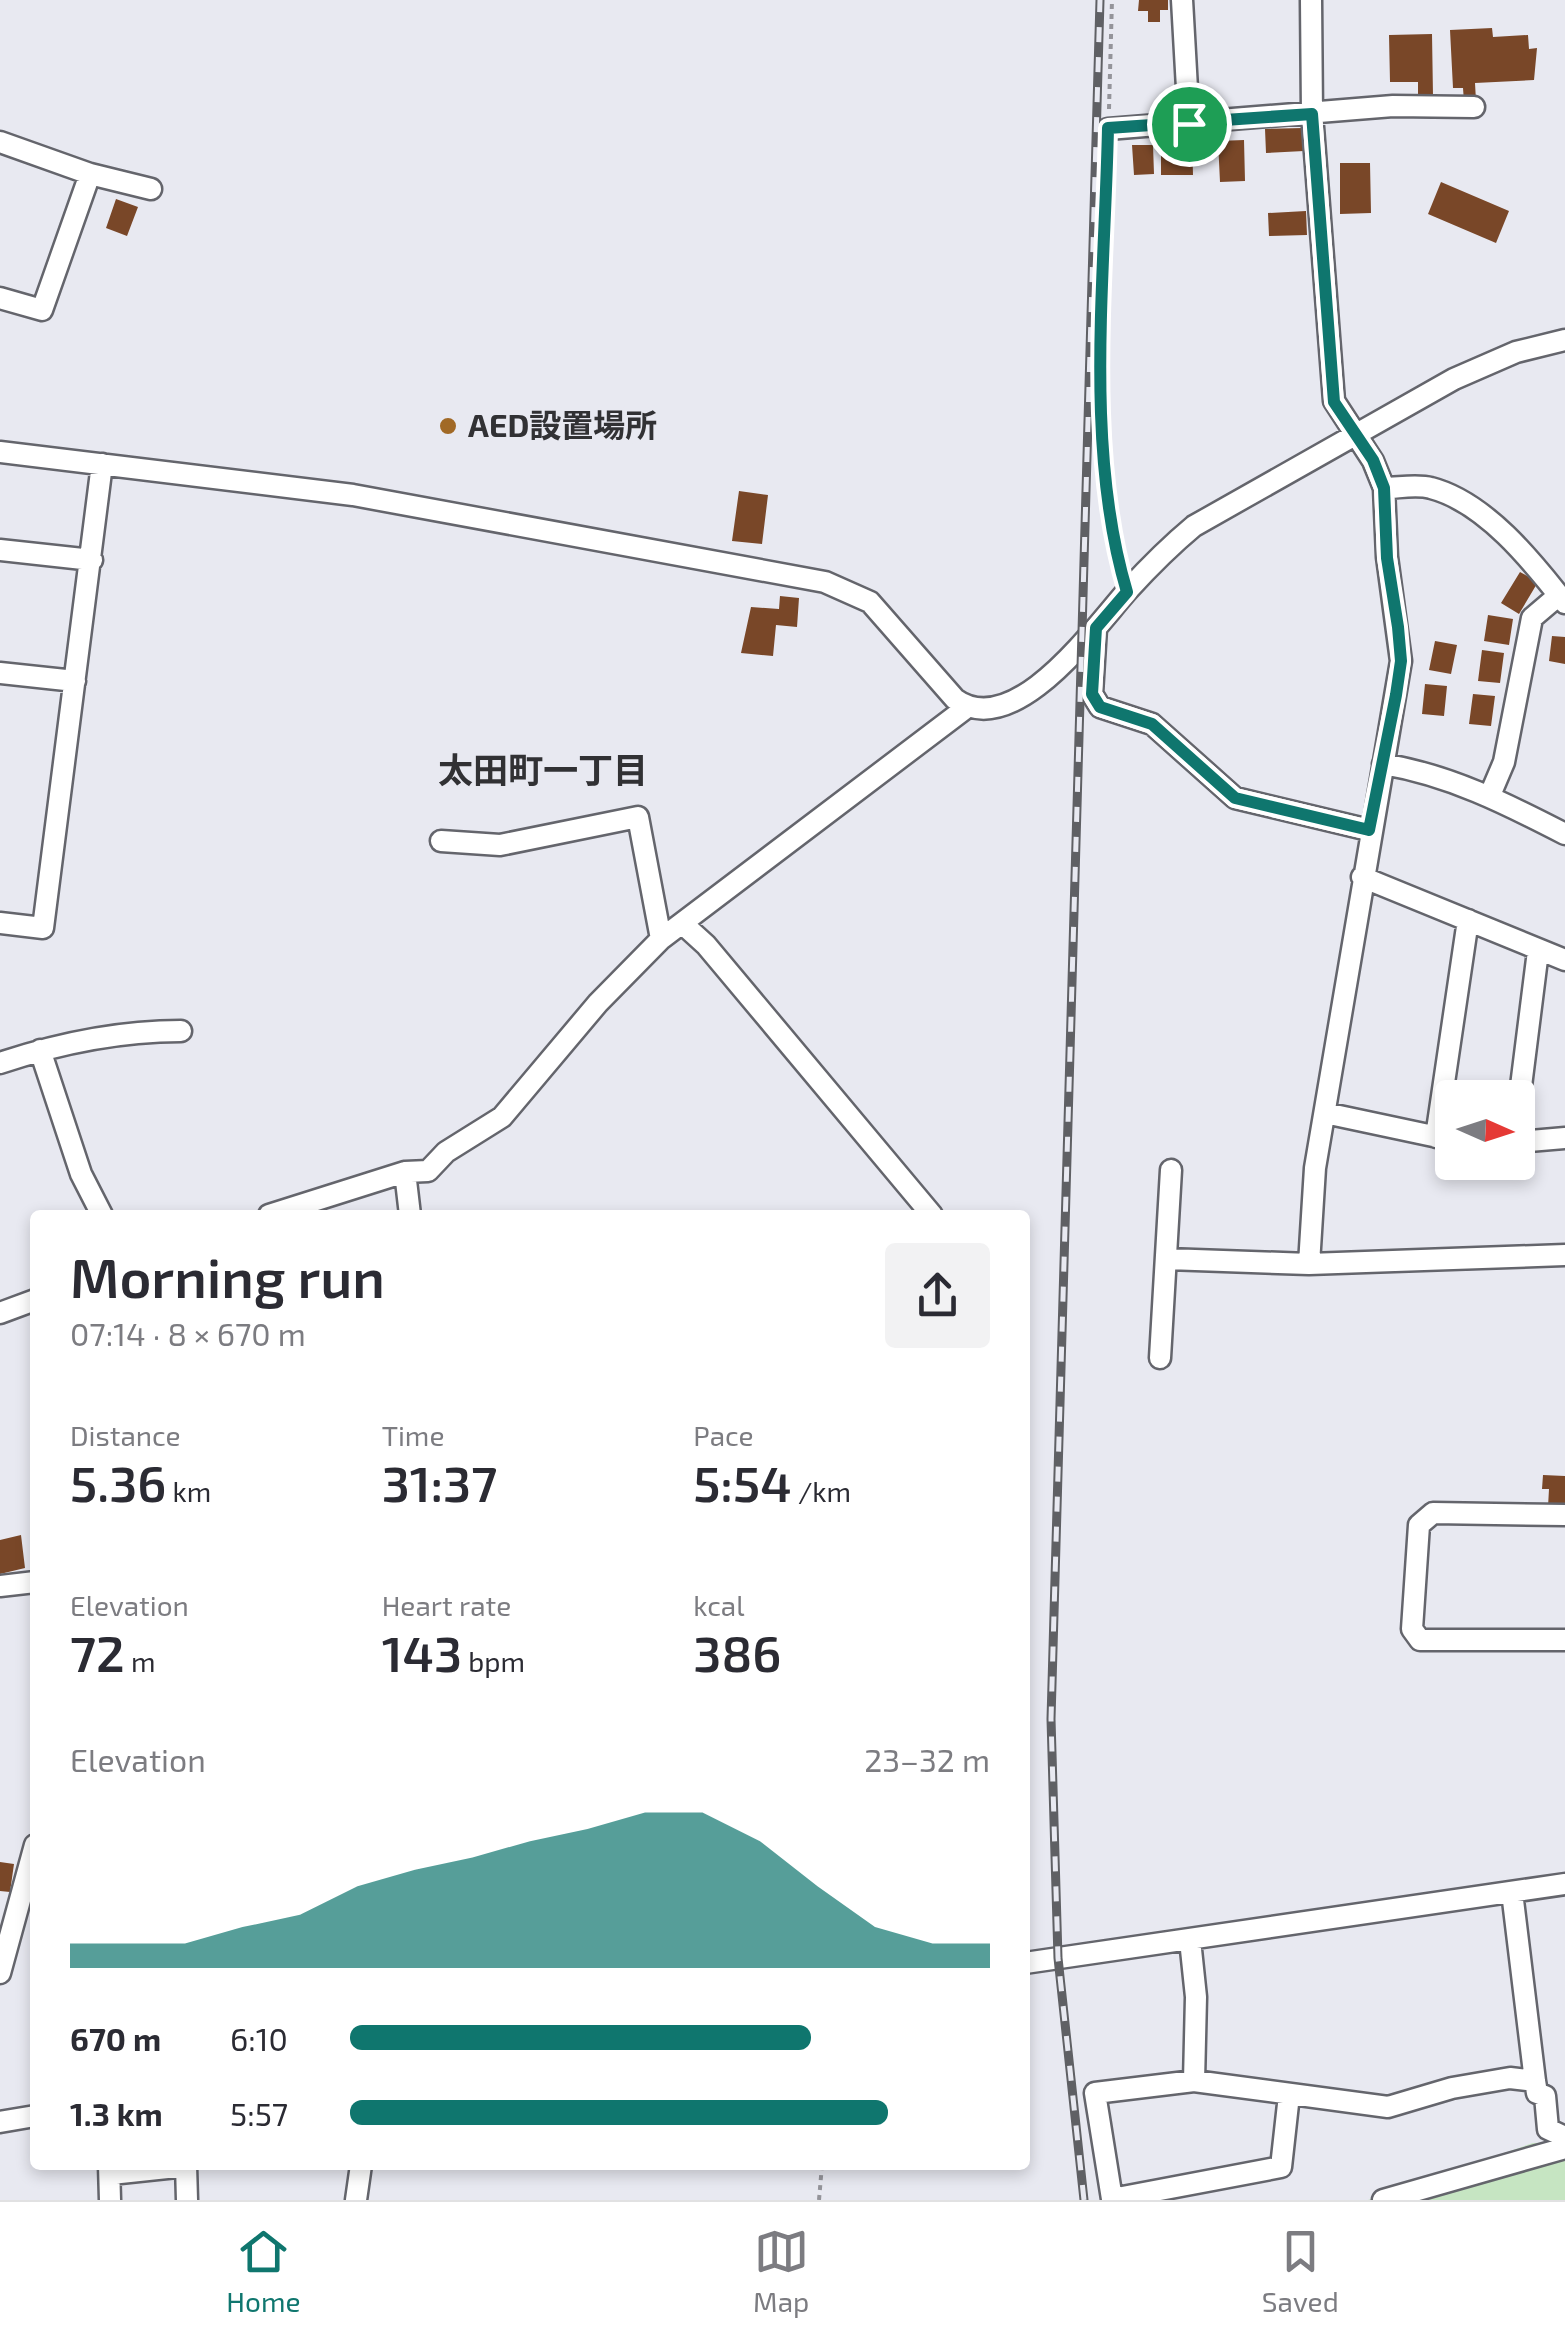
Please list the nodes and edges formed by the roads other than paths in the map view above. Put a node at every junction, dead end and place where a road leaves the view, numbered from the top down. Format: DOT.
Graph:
graph roads {
  1 [pos="1182,0"];
  2 [pos="1311,0"];
  3 [pos="1474,107"];
  4 [pos="1312,114"];
  5 [pos="1189,124"];
  6 [pos="1108,128"];
  7 [pos="0,142"];
  8 [pos="90,174"];
  9 [pos="152,189"];
  10 [pos="0,298"];
  11 [pos="1565,340"];
  12 [pos="1355,437"];
  13 [pos="0,452"];
  14 [pos="102,464"];
  15 [pos="1384,488"];
  16 [pos="0,550"];
  17 [pos="92,560"];
  18 [pos="1562,599"];
  19 [pos="1096,628"];
  20 [pos="0,673"];
  21 [pos="75,681"];
  22 [pos="966,708"];
  23 [pos="1382,764"];
  24 [pos="1490,795"];
  25 [pos="1369,830"];
  26 [pos="1565,834"];
  27 [pos="441,841"];
  28 [pos="1362,877"];
  29 [pos="1468,920"];
  30 [pos="0,923"];
  31 [pos="684,926"];
  32 [pos="661,939"];
  33 [pos="1538,951"];
  34 [pos="1565,960"];
  35 [pos="181,1031"];
  36 [pos="40,1050"];
  37 [pos="0,1063"];
  38 [pos="1450,1080"];
  39 [pos="1522,1080"];
  40 [pos="1325,1114"];
  41 [pos="1435,1136"];
  42 [pos="1565,1138"];
  43 [pos="1535,1141"];
  44 [pos="1171,1170"];
  45 [pos="405,1172"];
  46 [pos="99,1210"];
  47 [pos="292,1210"];
  48 [pos="409,1210"];
  49 [pos="928,1210"];
  50 [pos="1565,1254"];
  51 [pos="1167,1259"];
  52 [pos="1308,1264"];
  53 [pos="30,1302"];
  54 [pos="0,1313"];
  55 [pos="1160,1358"];
  56 [pos="1565,1515"];
  57 [pos="30,1583"];
  58 [pos="0,1586"];
  59 [pos="1565,1640"];
  60 [pos="30,1863"];
  61 [pos="1565,1884"];
  62 [pos="1512,1892"];
  63 [pos="1190,1940"];
  64 [pos="1030,1962"];
  65 [pos="0,1973"];
  66 [pos="1194,2081"];
  67 [pos="1534,2081"];
  68 [pos="1289,2095"];
  69 [pos="30,2117"];
  70 [pos="0,2122"];
  71 [pos="1565,2137"];
  72 [pos="1565,2148"];
  73 [pos="110,2170"];
  74 [pos="186,2170"];
  75 [pos="360,2170"];
  76 [pos="110,2200"];
  77 [pos="187,2200"];
  78 [pos="356,2200"];
  79 [pos="1383,2200"];
  1 -- 5 [label="street"];
  2 -- 4 [label="street"];
  3 -- 4 [label="street"];
  4 -- 5 [label="street"];
  4 -- 12 [label="street"];
  5 -- 6 [label="street"];
  7 -- 8 [label="street"];
  8 -- 9 [label="street"];
  8 -- 10 [label="street"];
  11 -- 12 [label="street"];
  12 -- 15 [label="street"];
  12 -- 19 [label="street"];
  13 -- 14 [label="street"];
  14 -- 17 [label="street"];
  14 -- 22 [label="street"];
  15 -- 18 [label="street"];
  15 -- 23 [label="street"];
  16 -- 17 [label="street"];
  17 -- 21 [label="street"];
  18 -- 24 [label="street"];
  19 -- 22 [label="street"];
  19 -- 25 [label="street"];
  20 -- 21 [label="street"];
  21 -- 30 [label="street"];
  22 -- 31 [label="street"];
  23 -- 24 [label="street"];
  23 -- 25 [label="street"];
  24 -- 26 [label="street"];
  25 -- 28 [label="street"];
  27 -- 32 [label="street"];
  28 -- 29 [label="street"];
  28 -- 40 [label="street"];
  29 -- 33 [label="street"];
  29 -- 38 [label="street"];
  31 -- 32 [label="street"];
  31 -- 49 [label="street"];
  32 -- 45 [label="street"];
  33 -- 34 [label="street"];
  33 -- 39 [label="street"];
  35 -- 36 [label="street"];
  36 -- 37 [label="street"];
  36 -- 46 [label="street"];
  40 -- 41 [label="street"];
  40 -- 52 [label="street"];
  42 -- 43 [label="street"];
  44 -- 51 [label="street"];
  45 -- 47 [label="street"];
  45 -- 48 [label="street"];
  50 -- 52 [label="street"];
  51 -- 52 [label="street"];
  51 -- 55 [label="street"];
  53 -- 54 [label="street"];
  56 -- 59 [label="street"];
  57 -- 58 [label="street"];
  60 -- 65 [label="street"];
  61 -- 62 [label="street"];
  62 -- 63 [label="street"];
  62 -- 67 [label="street"];
  63 -- 64 [label="street"];
  63 -- 66 [label="street"];
  66 -- 68 [label="street"];
  66 -- 68 [label="street"];
  67 -- 68 [label="street"];
  67 -- 71 [label="street"];
  69 -- 70 [label="street"];
  72 -- 79 [label="street"];
  73 -- 76 [label="street"];
  74 -- 77 [label="street"];
  75 -- 78 [label="street"];
}
